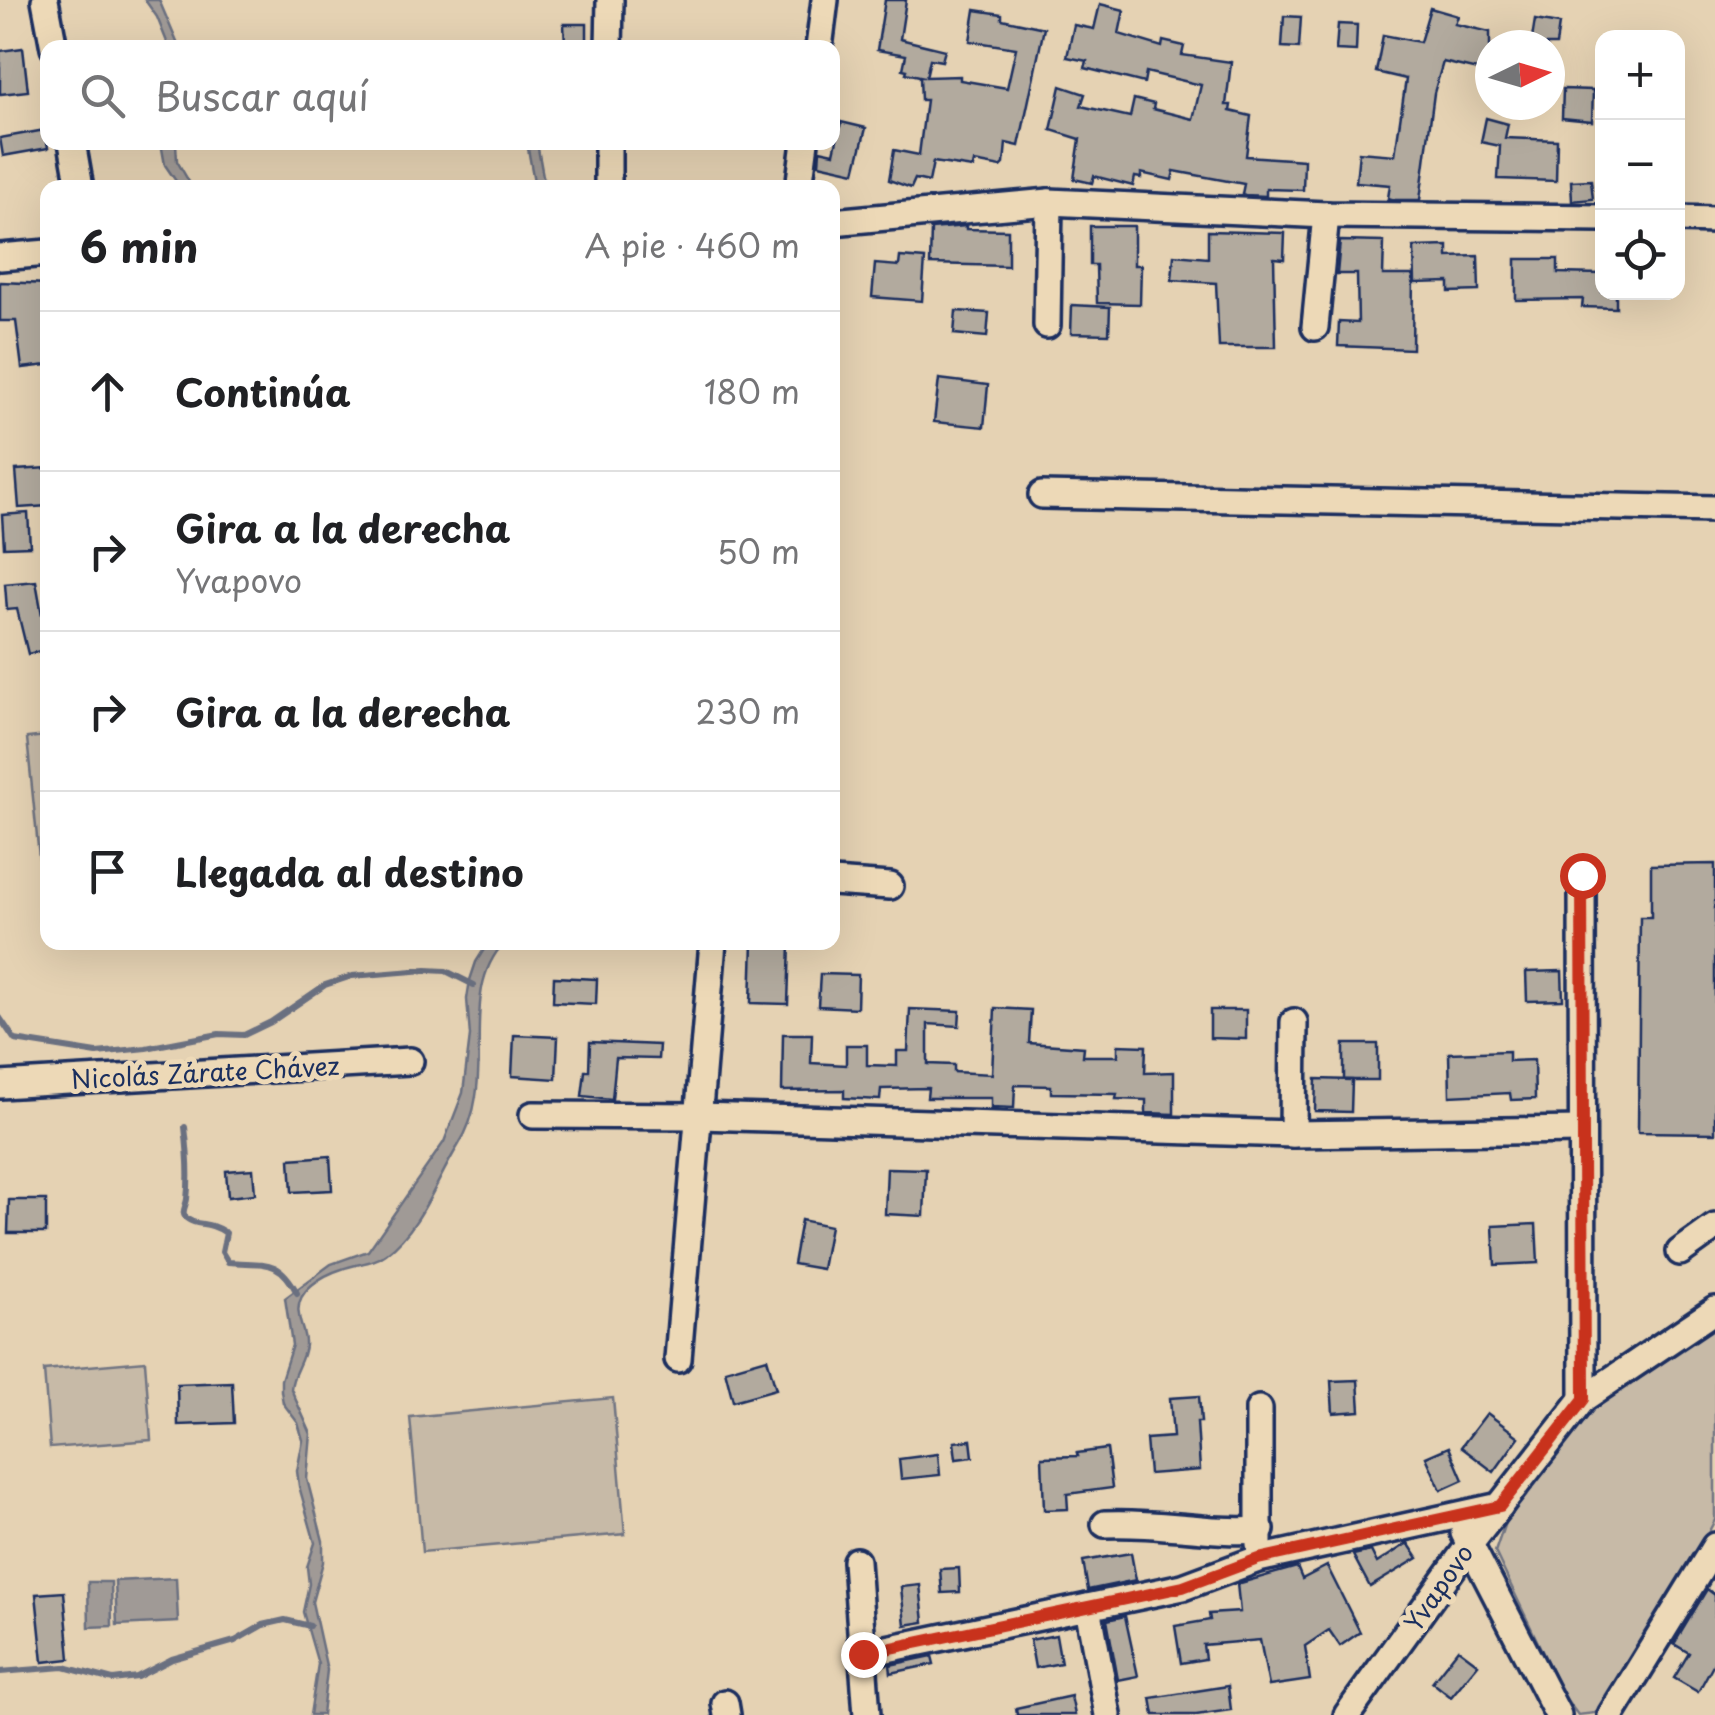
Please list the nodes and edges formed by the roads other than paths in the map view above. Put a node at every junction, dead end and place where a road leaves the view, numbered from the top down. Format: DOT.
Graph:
graph roads {
  1 [pos="45,0"];
  2 [pos="610,0"];
  3 [pos="825,0"];
  4 [pos="52,40"];
  5 [pos="610,40"];
  6 [pos="819,40"];
  7 [pos="73,150"];
  8 [pos="608,150"];
  9 [pos="804,150"];
  10 [pos="79,180"];
  11 [pos="608,180"];
  12 [pos="800,180"];
  13 [pos="1049,202"];
  14 [pos="1326,215"];
  15 [pos="1595,218"];
  16 [pos="1685,219"];
  17 [pos="1715,220"];
  18 [pos="840,221"];
  19 [pos="40,253"];
  20 [pos="0,257"];
  21 [pos="1047,325"];
  22 [pos="1315,327"];
  23 [pos="1042,495"];
  24 [pos="1715,509"];
  25 [pos="1582,875"];
  26 [pos="840,883"];
  27 [pos="890,886"];
  28 [pos="712,950"];
  29 [pos="1294,1022"];
  30 [pos="410,1061"];
  31 [pos="0,1085"];
  32 [pos="533,1115"];
  33 [pos="700,1116"];
  34 [pos="1582,1130"];
  35 [pos="1293,1134"];
  36 [pos="1715,1227"];
  37 [pos="1680,1252"];
  38 [pos="1715,1310"];
  39 [pos="678,1360"];
  40 [pos="1584,1399"];
  41 [pos="1259,1409"];
  42 [pos="1500,1506"];
  43 [pos="1454,1515"];
  44 [pos="1106,1524"];
  45 [pos="1260,1530"];
  46 [pos="1470,1544"];
  47 [pos="1715,1546"];
  48 [pos="1258,1559"];
  49 [pos="856,1561"];
  50 [pos="1088,1607"];
  51 [pos="863,1654"];
  52 [pos="867,1715"];
  53 [pos="1108,1715"];
  54 [pos="1348,1715"];
  55 [pos="1558,1715"];
  56 [pos="1611,1715"];
  1 -- 4 [label="street"];
  2 -- 5 [label="street"];
  3 -- 6 [label="street"];
  7 -- 10 [label="street"];
  8 -- 11 [label="street"];
  9 -- 12 [label="street"];
  13 -- 14 [label="street"];
  13 -- 18 [label="street"];
  13 -- 21 [label="street"];
  14 -- 15 [label="street"];
  14 -- 22 [label="street"];
  16 -- 17 [label="street"];
  19 -- 20 [label="street"];
  23 -- 24 [label="street"];
  25 -- 34 [label="street"];
  26 -- 27 [label="street"];
  28 -- 33 [label="street"];
  29 -- 35 [label="street"];
  30 -- 31 [label="street, Nicolás Zárate Chávez"];
  32 -- 33 [label="street"];
  33 -- 35 [label="street"];
  33 -- 39 [label="street"];
  34 -- 35 [label="street"];
  34 -- 40 [label="street"];
  36 -- 37 [label="street"];
  38 -- 40 [label="street, Yvapovo"];
  40 -- 42 [label="street, Yvapovo"];
  41 -- 45 [label="street"];
  42 -- 43 [label="street"];
  42 -- 46 [label="street, Yvapovo"];
  43 -- 46 [label="street"];
  43 -- 48 [label="street"];
  44 -- 45 [label="street"];
  45 -- 48 [label="street"];
  46 -- 54 [label="street, Yvapovo"];
  46 -- 55 [label="street"];
  47 -- 56 [label="street"];
  48 -- 50 [label="street"];
  49 -- 51 [label="street"];
  50 -- 51 [label="street"];
  50 -- 53 [label="street"];
  51 -- 52 [label="street"];
}
